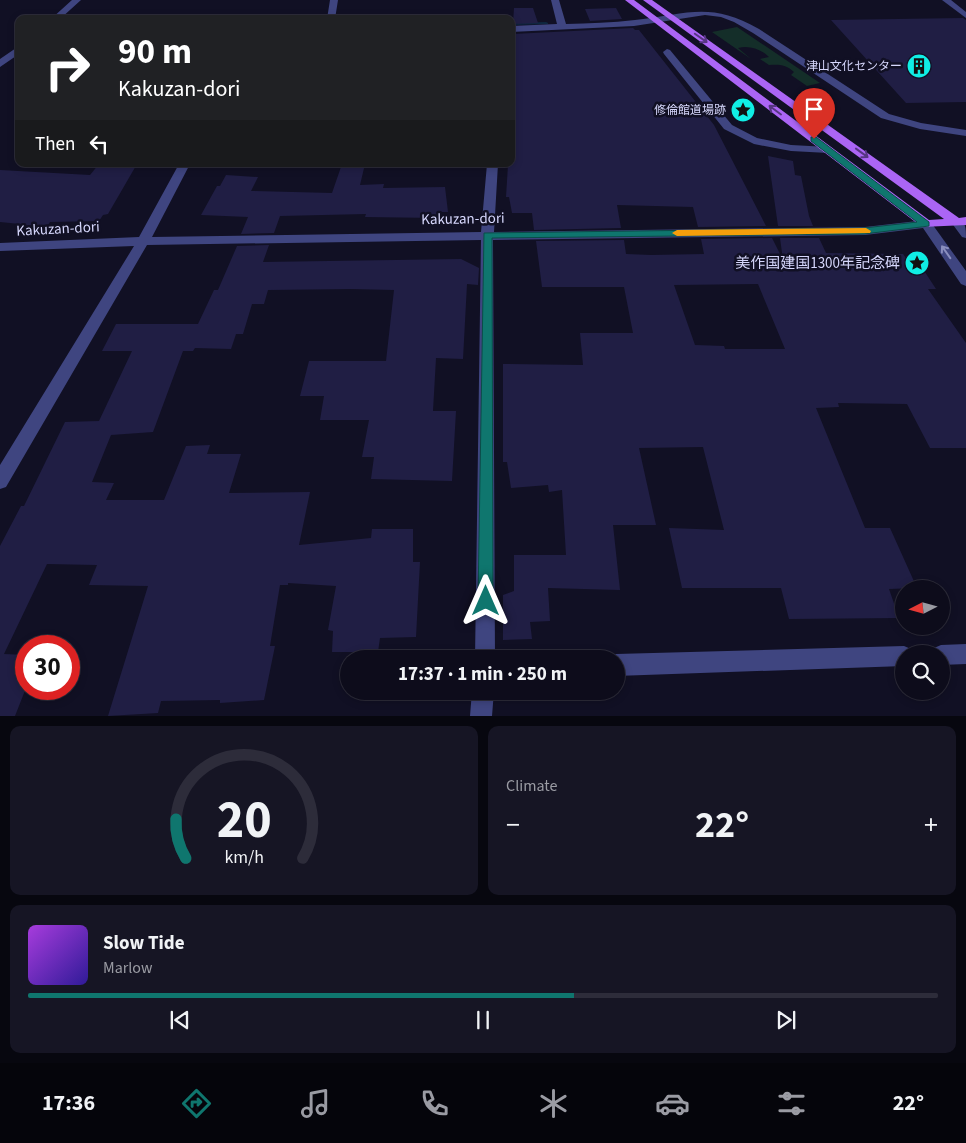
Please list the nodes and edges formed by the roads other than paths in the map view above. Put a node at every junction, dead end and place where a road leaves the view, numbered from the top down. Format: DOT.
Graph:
graph roads {
  1 [pos="77,0"];
  2 [pos="334,0"];
  3 [pos="555,0"];
  4 [pos="629,0"];
  5 [pos="647,0"];
  6 [pos="946,0"];
  7 [pos="60,15"];
  8 [pos="332,15"];
  9 [pos="966,16"];
  10 [pos="672,18"];
  11 [pos="656,20"];
  12 [pos="562,26"];
  13 [pos="515,29"];
  14 [pos="15,48"];
  15 [pos="0,49"];
  16 [pos="15,51"];
  17 [pos="667,52"];
  18 [pos="0,64"];
  19 [pos="966,133"];
  20 [pos="828,150"];
  21 [pos="182,167"];
  22 [pos="493,167"];
  23 [pos="961,221"];
  24 [pos="926,224"];
  25 [pos="966,234"];
  26 [pos="487,235"];
  27 [pos="143,241"];
  28 [pos="0,247"];
  29 [pos="966,280"];
  30 [pos="0,482"];
  31 [pos="486,650"];
  32 [pos="966,654"];
  33 [pos="950,655"];
  34 [pos="895,656"];
  35 [pos="625,666"];
  36 [pos="482,700"];
  37 [pos="481,716"];
  1 -- 7 [label="street"];
  2 -- 8 [label="street"];
  3 -- 12 [label="street"];
  4 -- 11 [label="main road"];
  5 -- 10 [label="main road"];
  6 -- 9 [label="street"];
  10 -- 11 [label="street"];
  10 -- 19 [label="street"];
  10 -- 23 [label="main road, one-way"];
  11 -- 12 [label="street"];
  20 -- 11 [label="main road, one-way"];
  12 -- 13 [label="street"];
  14 -- 15 [label="street"];
  16 -- 18 [label="street"];
  17 -- 20 [label="street"];
  20 -- 24 [label="main road"];
  21 -- 27 [label="street"];
  22 -- 26 [label="street"];
  23 -- 24 [label="main road"];
  23 -- 25 [label="street"];
  24 -- 26 [label="street, Kakuzan-dori"];
  29 -- 24 [label="street, one-way"];
  26 -- 27 [label="street, Kakuzan-dori"];
  26 -- 31 [label="street"];
  27 -- 28 [label="street, Kakuzan-dori"];
  27 -- 30 [label="street"];
  32 -- 33 [label="street"];
  34 -- 35 [label="street"];
  36 -- 37 [label="street"];
}
